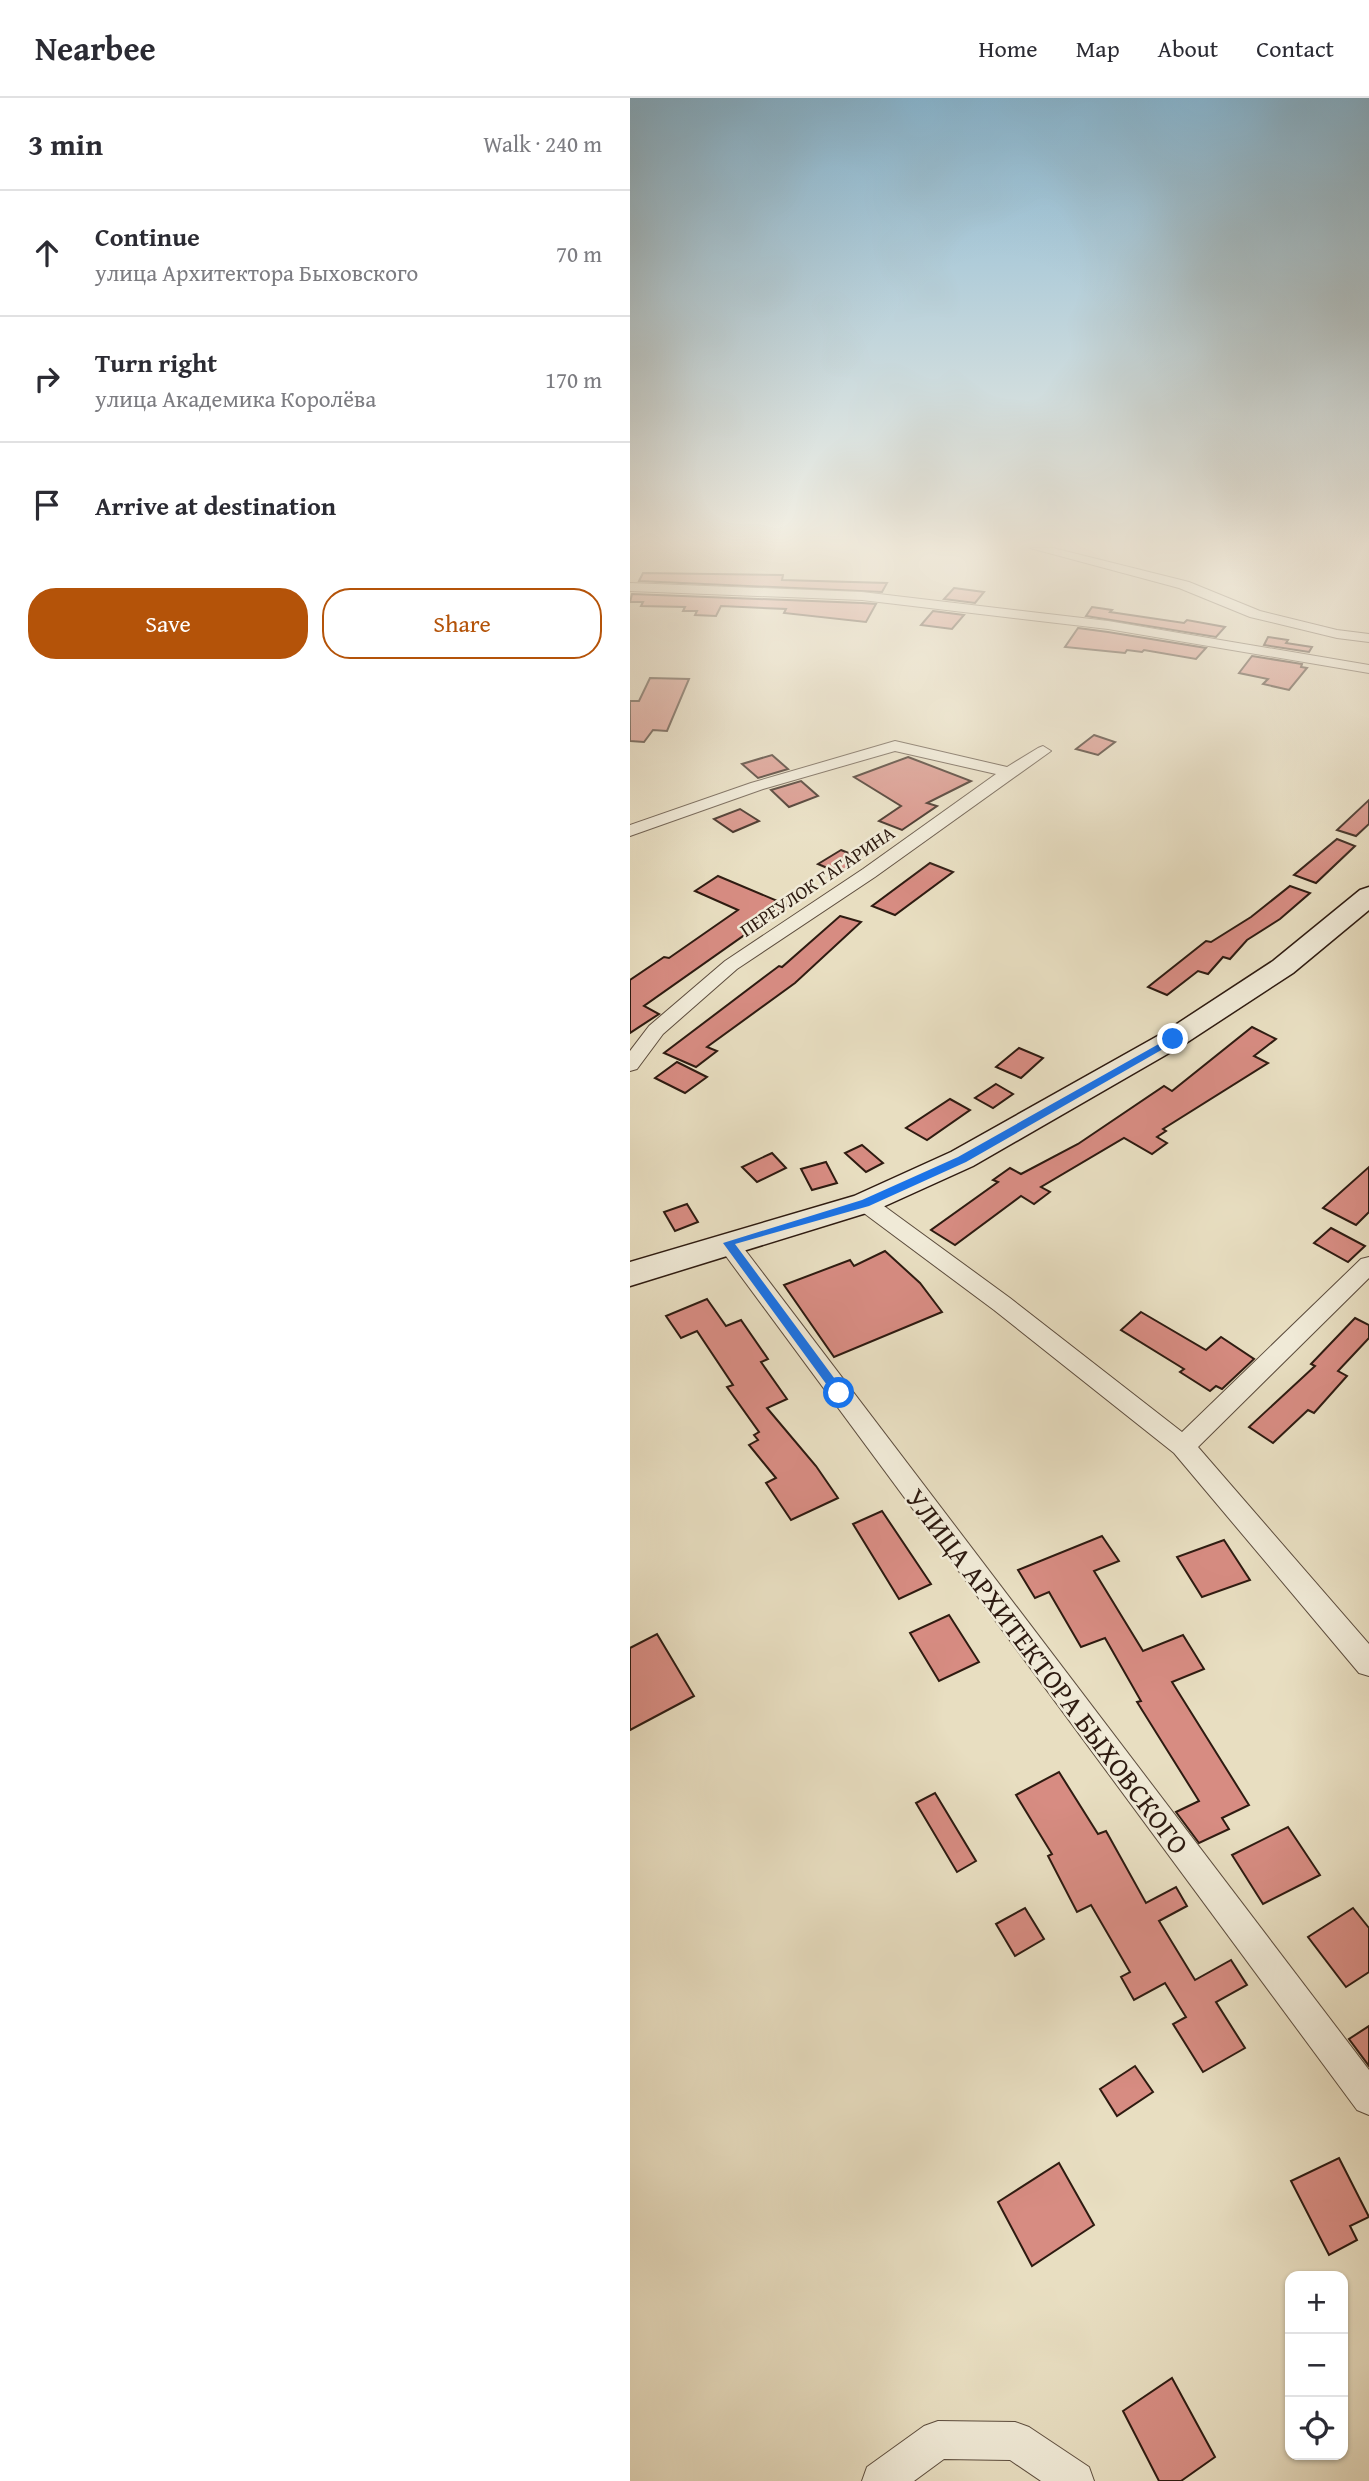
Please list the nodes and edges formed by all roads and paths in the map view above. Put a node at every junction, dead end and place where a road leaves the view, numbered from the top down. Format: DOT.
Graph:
graph roads {
  1 [pos="1316,659"];
  2 [pos="1369,668"];
  3 [pos="1043,751"];
  4 [pos="1009,772"];
  5 [pos="630,831"];
  6 [pos="1369,895"];
  7 [pos="630,1065"];
  8 [pos="865,1203"];
  9 [pos="728,1243"];
  10 [pos="1369,1265"];
  11 [pos="632,1268"];
  12 [pos="1183,1446"];
  13 [pos="1369,1664"];
  14 [pos="1369,2098"];
  15 [pos="881,2481"];
  16 [pos="1074,2481"];
  1 -- 2 [label="street"];
  3 -- 4 [label="street, ПЕРЕУЛОК ГАГАРИНА"];
  4 -- 5 [label="street"];
  4 -- 7 [label="street, ПЕРЕУЛОК ГАГАРИНА"];
  6 -- 8 [label="street"];
  8 -- 9 [label="street"];
  8 -- 12 [label="street"];
  9 -- 11 [label="street"];
  9 -- 14 [label="street, УЛИЦА АРХИТЕКТОРА БЫХОВСКОГО"];
  10 -- 12 [label="street"];
  12 -- 13 [label="street"];
  15 -- 16 [label="street"];
}
